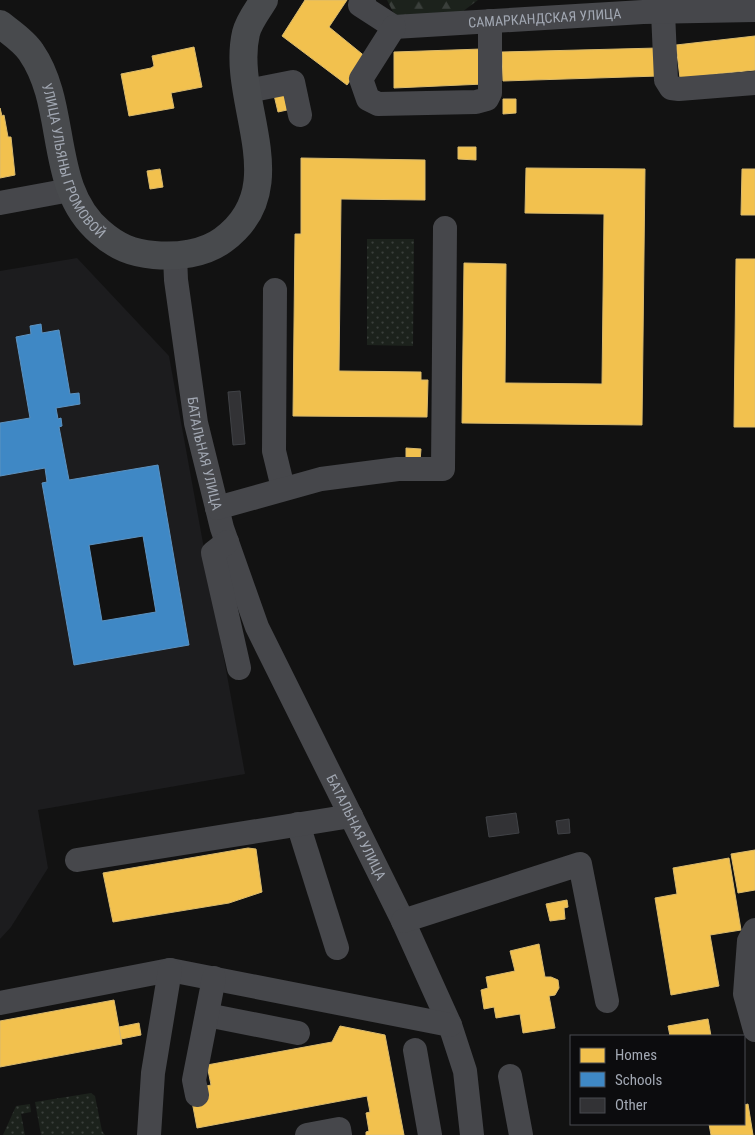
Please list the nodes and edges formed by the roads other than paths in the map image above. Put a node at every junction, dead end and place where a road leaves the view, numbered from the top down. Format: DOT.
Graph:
graph roads {
  1 [pos="264,0"];
  2 [pos="364,0"];
  3 [pos="750,7"];
  4 [pos="663,12"];
  5 [pos="490,21"];
  6 [pos="0,24"];
  7 [pos="394,27"];
  8 [pos="755,83"];
  9 [pos="248,91"];
  10 [pos="300,115"];
  11 [pos="70,190"];
  12 [pos="0,202"];
  13 [pos="446,228"];
  14 [pos="175,256"];
  15 [pos="275,290"];
  16 [pos="283,488"];
  17 [pos="217,508"];
  18 [pos="227,542"];
  19 [pos="239,668"];
  20 [pos="351,816"];
  21 [pos="298,824"];
  22 [pos="77,860"];
  23 [pos="403,921"];
  24 [pos="755,930"];
  25 [pos="337,948"];
  26 [pos="170,970"];
  27 [pos="214,978"];
  28 [pos="607,1001"];
  29 [pos="0,1003"];
  30 [pos="207,1015"];
  31 [pos="450,1025"];
  32 [pos="755,1030"];
  33 [pos="298,1033"];
  34 [pos="415,1050"];
  35 [pos="510,1076"];
  36 [pos="197,1095"];
  37 [pos="149,1135"];
  38 [pos="307,1135"];
  39 [pos="340,1135"];
  40 [pos="430,1135"];
  41 [pos="472,1135"];
  42 [pos="520,1135"];
  1 -- 9 [label="main road"];
  2 -- 7 [label="street"];
  3 -- 4 [label="street, САМАРКАНДСКАЯ УЛИЦА"];
  4 -- 5 [label="street, САМАРКАНДСКАЯ УЛИЦА"];
  4 -- 8 [label="street"];
  5 -- 7 [label="street, САМАРКАНДСКАЯ УЛИЦА"];
  5 -- 7 [label="street"];
  6 -- 11 [label="main road, УЛИЦА УЛЬЯНЫ ГРОМОВОЙ"];
  9 -- 10 [label="street"];
  9 -- 14 [label="main road"];
  11 -- 12 [label="street"];
  11 -- 14 [label="main road, УЛИЦА УЛЬЯНЫ ГРОМОВОЙ"];
  13 -- 16 [label="street"];
  14 -- 17 [label="street, БАТАЛЬНАЯ УЛИЦА"];
  15 -- 16 [label="street"];
  16 -- 17 [label="street"];
  17 -- 18 [label="street, БАТАЛЬНАЯ УЛИЦА"];
  18 -- 19 [label="street"];
  18 -- 20 [label="street, БАТАЛЬНАЯ УЛИЦА"];
  20 -- 21 [label="street"];
  20 -- 23 [label="street, БАТАЛЬНАЯ УЛИЦА"];
  21 -- 22 [label="street"];
  21 -- 25 [label="street"];
  23 -- 28 [label="street"];
  23 -- 31 [label="street, БАТАЛЬНАЯ УЛИЦА"];
  24 -- 32 [label="street"];
  26 -- 27 [label="street"];
  26 -- 29 [label="street"];
  26 -- 37 [label="street"];
  27 -- 30 [label="street"];
  27 -- 31 [label="street"];
  30 -- 33 [label="street"];
  30 -- 36 [label="street"];
  31 -- 41 [label="street, БАТАЛЬНАЯ УЛИЦА"];
  34 -- 40 [label="street"];
  35 -- 42 [label="street"];
  38 -- 39 [label="street"];
}
